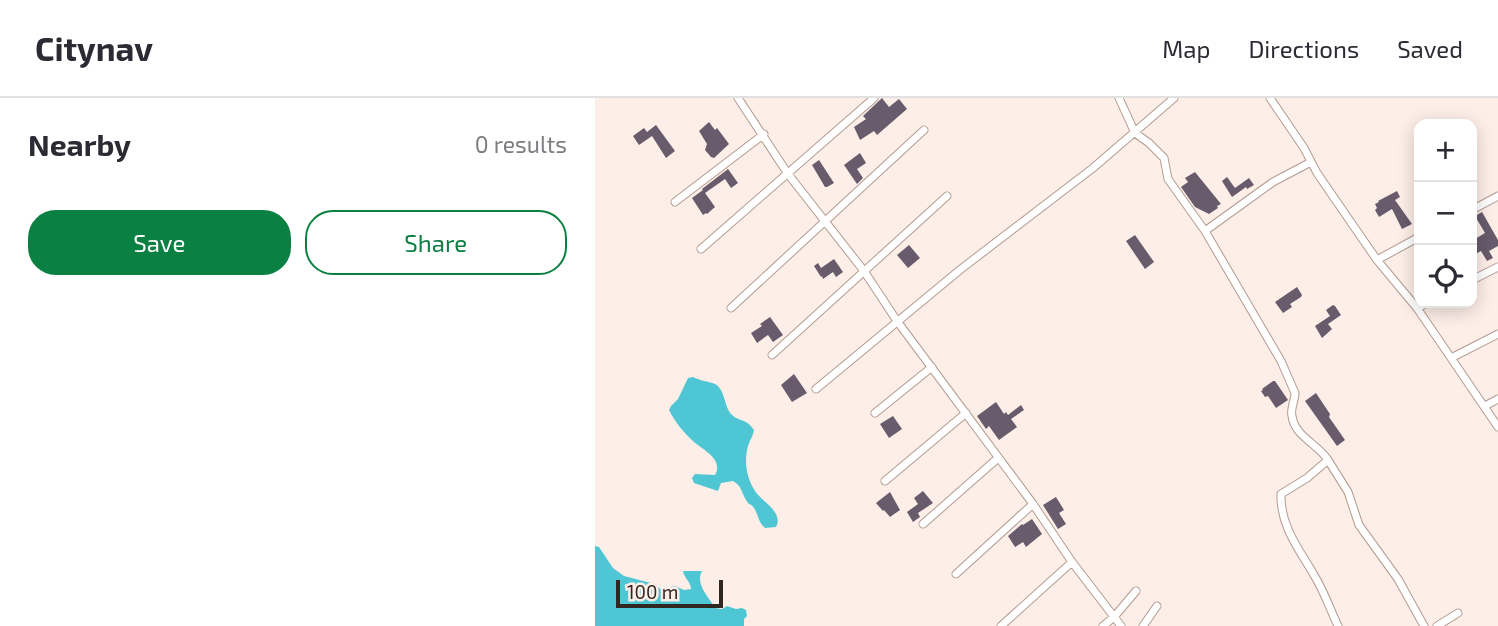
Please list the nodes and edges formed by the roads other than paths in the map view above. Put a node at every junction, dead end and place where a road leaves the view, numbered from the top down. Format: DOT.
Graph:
graph roads {
  1 [pos="739,98"];
  2 [pos="874,98"];
  3 [pos="1119,98"];
  4 [pos="1174,98"];
  5 [pos="1270,98"];
  6 [pos="924,130"];
  7 [pos="1135,133"];
  8 [pos="764,134"];
  9 [pos="1311,162"];
  10 [pos="788,174"];
  11 [pos="947,196"];
  12 [pos="1498,196"];
  13 [pos="675,202"];
  14 [pos="1477,206"];
  15 [pos="825,222"];
  16 [pos="1205,231"];
  17 [pos="1414,240"];
  18 [pos="701,249"];
  19 [pos="1377,260"];
  20 [pos="1498,267"];
  21 [pos="864,271"];
  22 [pos="1477,278"];
  23 [pos="1414,304"];
  24 [pos="731,308"];
  25 [pos="1417,308"];
  26 [pos="897,321"];
  27 [pos="1498,334"];
  28 [pos="772,355"];
  29 [pos="1451,358"];
  30 [pos="932,368"];
  31 [pos="816,389"];
  32 [pos="1498,399"];
  33 [pos="1485,406"];
  34 [pos="875,413"];
  35 [pos="966,413"];
  36 [pos="1498,427"];
  37 [pos="998,458"];
  38 [pos="1328,460"];
  39 [pos="885,481"];
  40 [pos="1033,504"];
  41 [pos="923,524"];
  42 [pos="1072,562"];
  43 [pos="956,574"];
  44 [pos="1136,591"];
  45 [pos="1157,606"];
  46 [pos="1458,613"];
  47 [pos="1114,617"];
  48 [pos="1001,626"];
  49 [pos="1103,626"];
  50 [pos="1121,626"];
  51 [pos="1143,626"];
  52 [pos="1338,626"];
  53 [pos="1424,626"];
  54 [pos="1437,626"];
  1 -- 8 [label="street"];
  2 -- 10 [label="street"];
  3 -- 7 [label="street"];
  4 -- 7 [label="street"];
  5 -- 9 [label="street"];
  6 -- 15 [label="street"];
  7 -- 16 [label="street"];
  7 -- 26 [label="street"];
  8 -- 10 [label="street"];
  8 -- 13 [label="street"];
  9 -- 16 [label="street"];
  9 -- 19 [label="street"];
  10 -- 15 [label="street"];
  10 -- 18 [label="street"];
  11 -- 21 [label="street"];
  12 -- 14 [label="street"];
  15 -- 21 [label="street"];
  15 -- 24 [label="street"];
  16 -- 38 [label="street"];
  17 -- 19 [label="street"];
  19 -- 23 [label="street"];
  20 -- 22 [label="street"];
  21 -- 26 [label="street"];
  21 -- 28 [label="street"];
  25 -- 29 [label="street"];
  26 -- 30 [label="street"];
  26 -- 31 [label="street"];
  27 -- 29 [label="street"];
  29 -- 33 [label="street"];
  30 -- 34 [label="street"];
  30 -- 35 [label="street"];
  32 -- 33 [label="street"];
  33 -- 36 [label="street"];
  35 -- 37 [label="street"];
  35 -- 39 [label="street"];
  37 -- 40 [label="street"];
  37 -- 41 [label="street"];
  38 -- 52 [label="street"];
  38 -- 53 [label="street"];
  40 -- 42 [label="street"];
  40 -- 43 [label="street"];
  42 -- 47 [label="street"];
  42 -- 48 [label="street"];
  44 -- 47 [label="street"];
  45 -- 51 [label="street"];
  46 -- 54 [label="street"];
  47 -- 49 [label="street"];
  47 -- 50 [label="street"];
}
